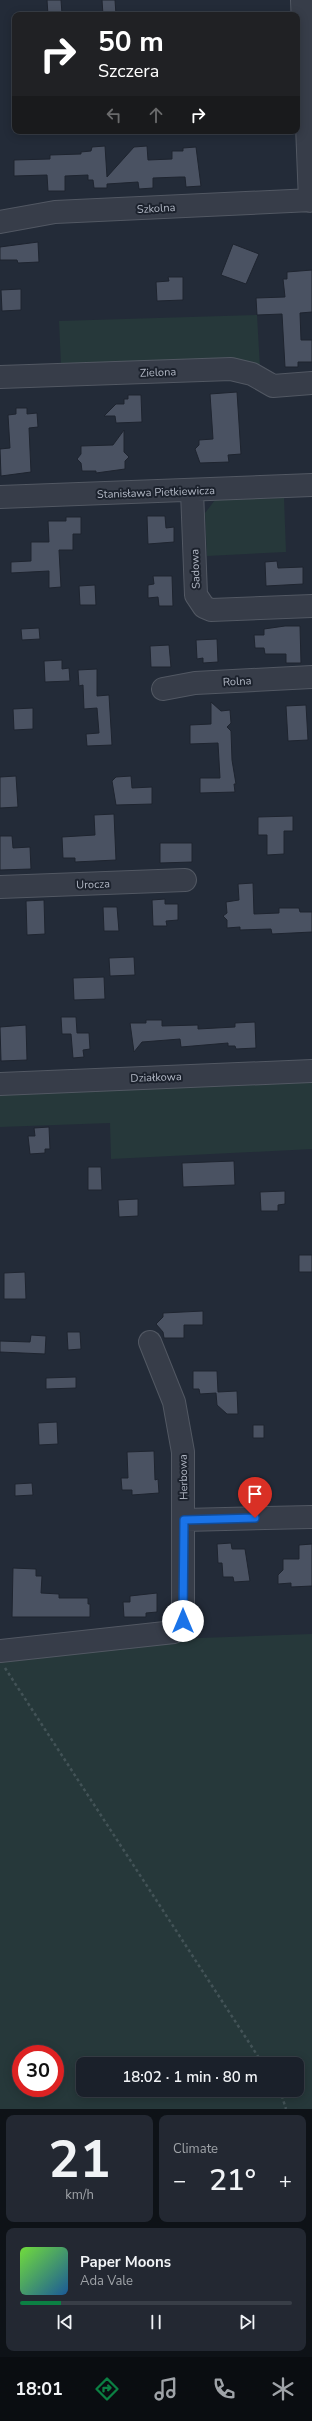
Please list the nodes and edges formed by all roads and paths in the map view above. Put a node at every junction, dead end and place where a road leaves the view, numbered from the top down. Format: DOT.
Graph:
graph roads {
  1 [pos="302,0"];
  2 [pos="311,200"];
  3 [pos="0,222"];
  4 [pos="0,377"];
  5 [pos="312,383"];
  6 [pos="312,484"];
  7 [pos="192,491"];
  8 [pos="0,497"];
  9 [pos="312,606"];
  10 [pos="312,678"];
  11 [pos="162,689"];
  12 [pos="185,880"];
  13 [pos="0,887"];
  14 [pos="312,1071"];
  15 [pos="0,1084"];
  16 [pos="150,1342"];
  17 [pos="312,1517"];
  18 [pos="184,1520"];
  19 [pos="2,1658"];
  20 [pos="258,2057"];
  21 [pos="282,2097"];
  22 [pos="286,2109"];
  1 -- 2 [label="street"];
  2 -- 3 [label="street, Szkolna"];
  4 -- 5 [label="street, Zielona"];
  6 -- 7 [label="street, Stanisława Pietkiewicza"];
  7 -- 8 [label="street, Stanisława Pietkiewicza"];
  7 -- 9 [label="street, Sadowa"];
  10 -- 11 [label="street, Rolna"];
  12 -- 13 [label="street, Urocza"];
  14 -- 15 [label="street, Działkowa"];
  16 -- 18 [label="street, Herbowa"];
  17 -- 18 [label="street"];
  18 -- 19 [label="street, Herbowa"];
  19 -- 20 [label="path"];
  21 -- 22 [label="path"];
}
